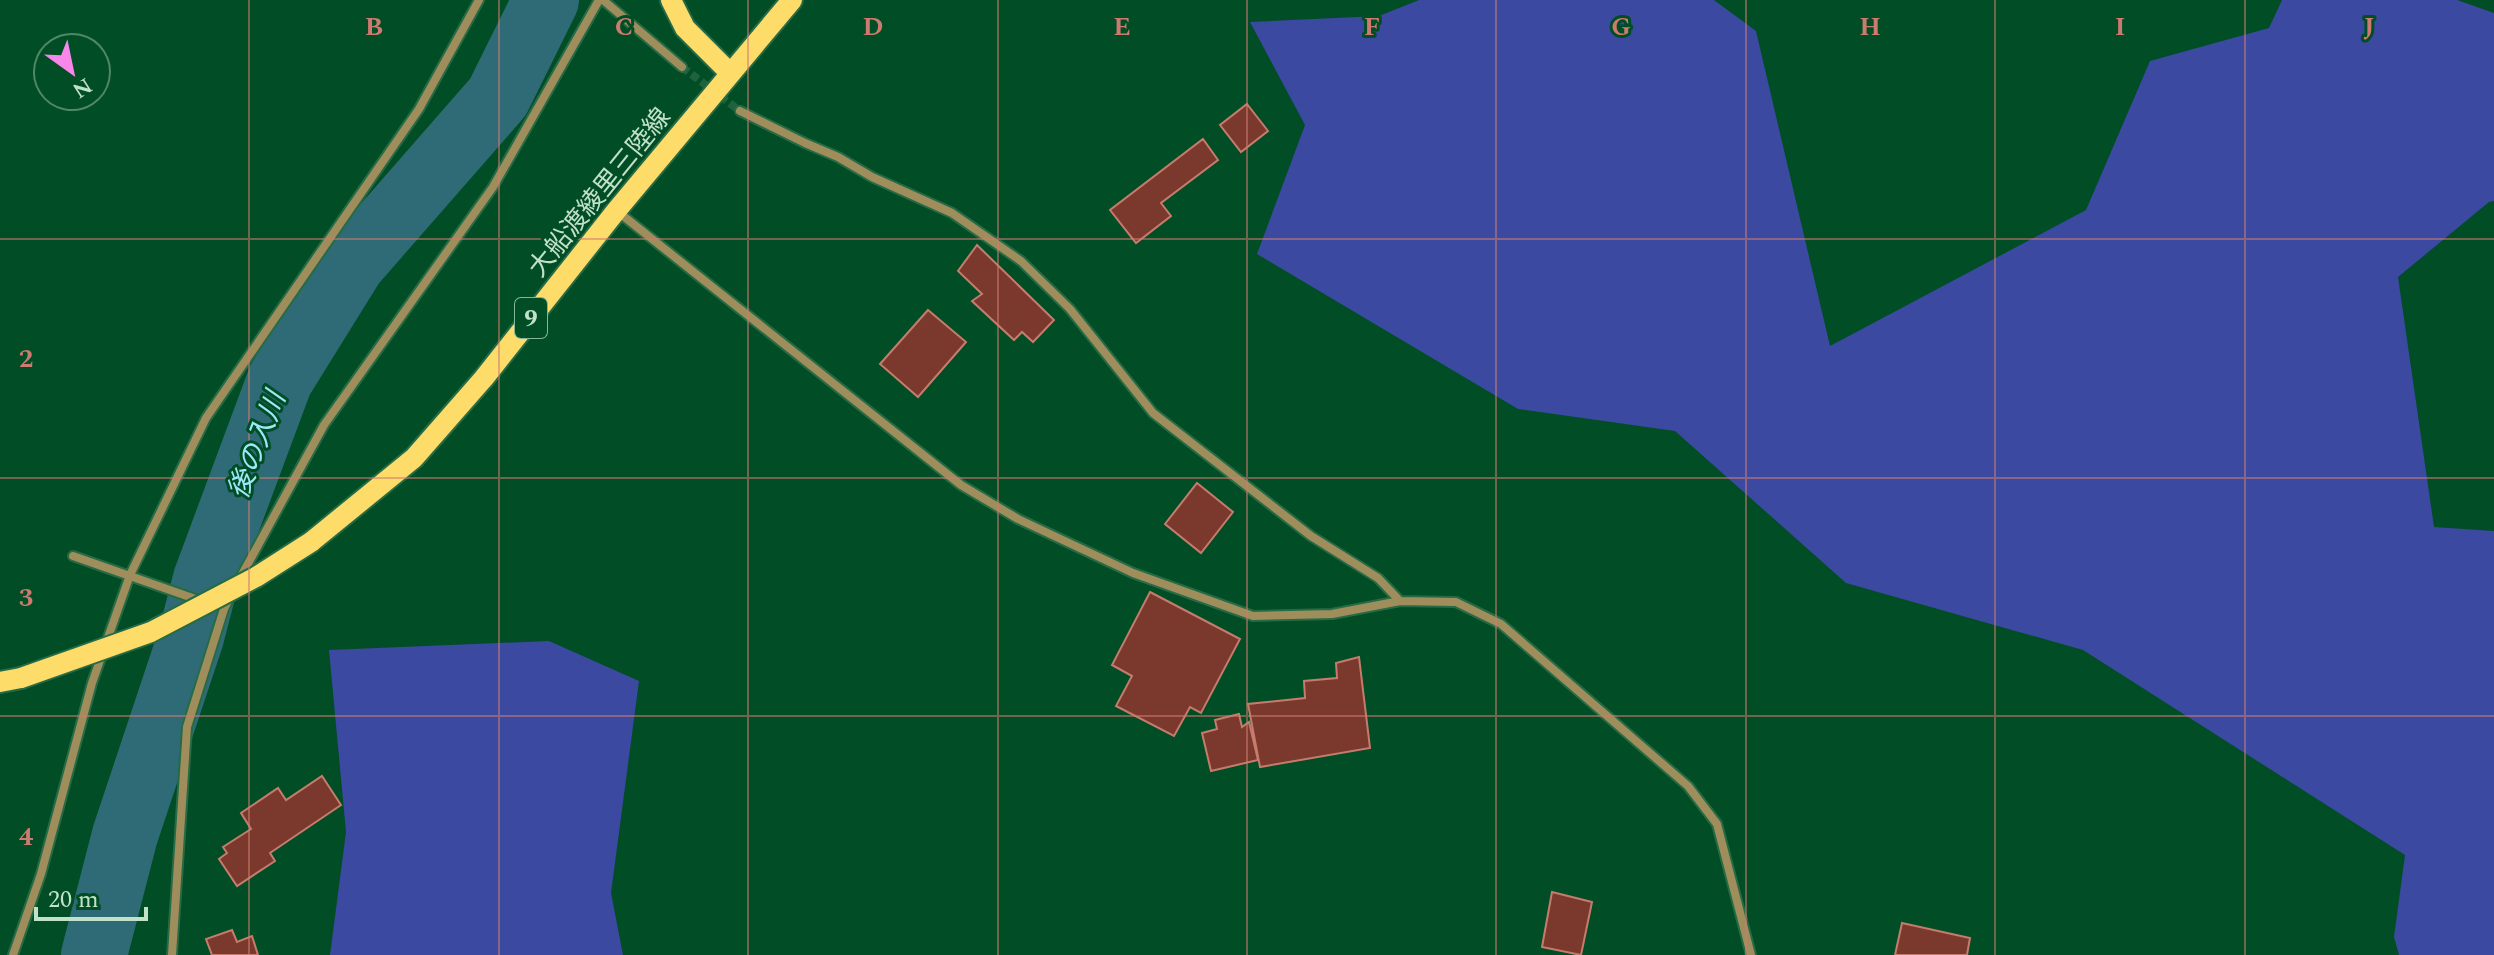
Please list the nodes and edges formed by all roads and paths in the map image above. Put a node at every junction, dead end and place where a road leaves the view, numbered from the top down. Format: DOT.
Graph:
graph roads {
  1 [pos="479,0"];
  2 [pos="601,0"];
  3 [pos="671,0"];
  4 [pos="792,0"];
  5 [pos="682,67"];
  6 [pos="729,72"];
  7 [pos="740,111"];
  8 [pos="616,211"];
  9 [pos="73,556"];
  10 [pos="130,575"];
  11 [pos="1400,601"];
  12 [pos="224,609"];
  13 [pos="10,680"];
  14 [pos="13,955"];
  15 [pos="172,955"];
  16 [pos="1751,955"];
  1 -- 10 [label="street"];
  2 -- 5 [label="street"];
  2 -- 12 [label="street"];
  3 -- 6 [label="main road"];
  4 -- 6 [label="main road, 大船渡綾里三陸線 / 9"];
  6 -- 8 [label="main road, 大船渡綾里三陸線 / 9"];
  7 -- 11 [label="street"];
  8 -- 11 [label="street"];
  8 -- 13 [label="main road, 大船渡綾里三陸線 / 9, bridge"];
  9 -- 10 [label="street"];
  10 -- 12 [label="street"];
  10 -- 14 [label="street"];
  11 -- 16 [label="street"];
  12 -- 15 [label="street"];
}
